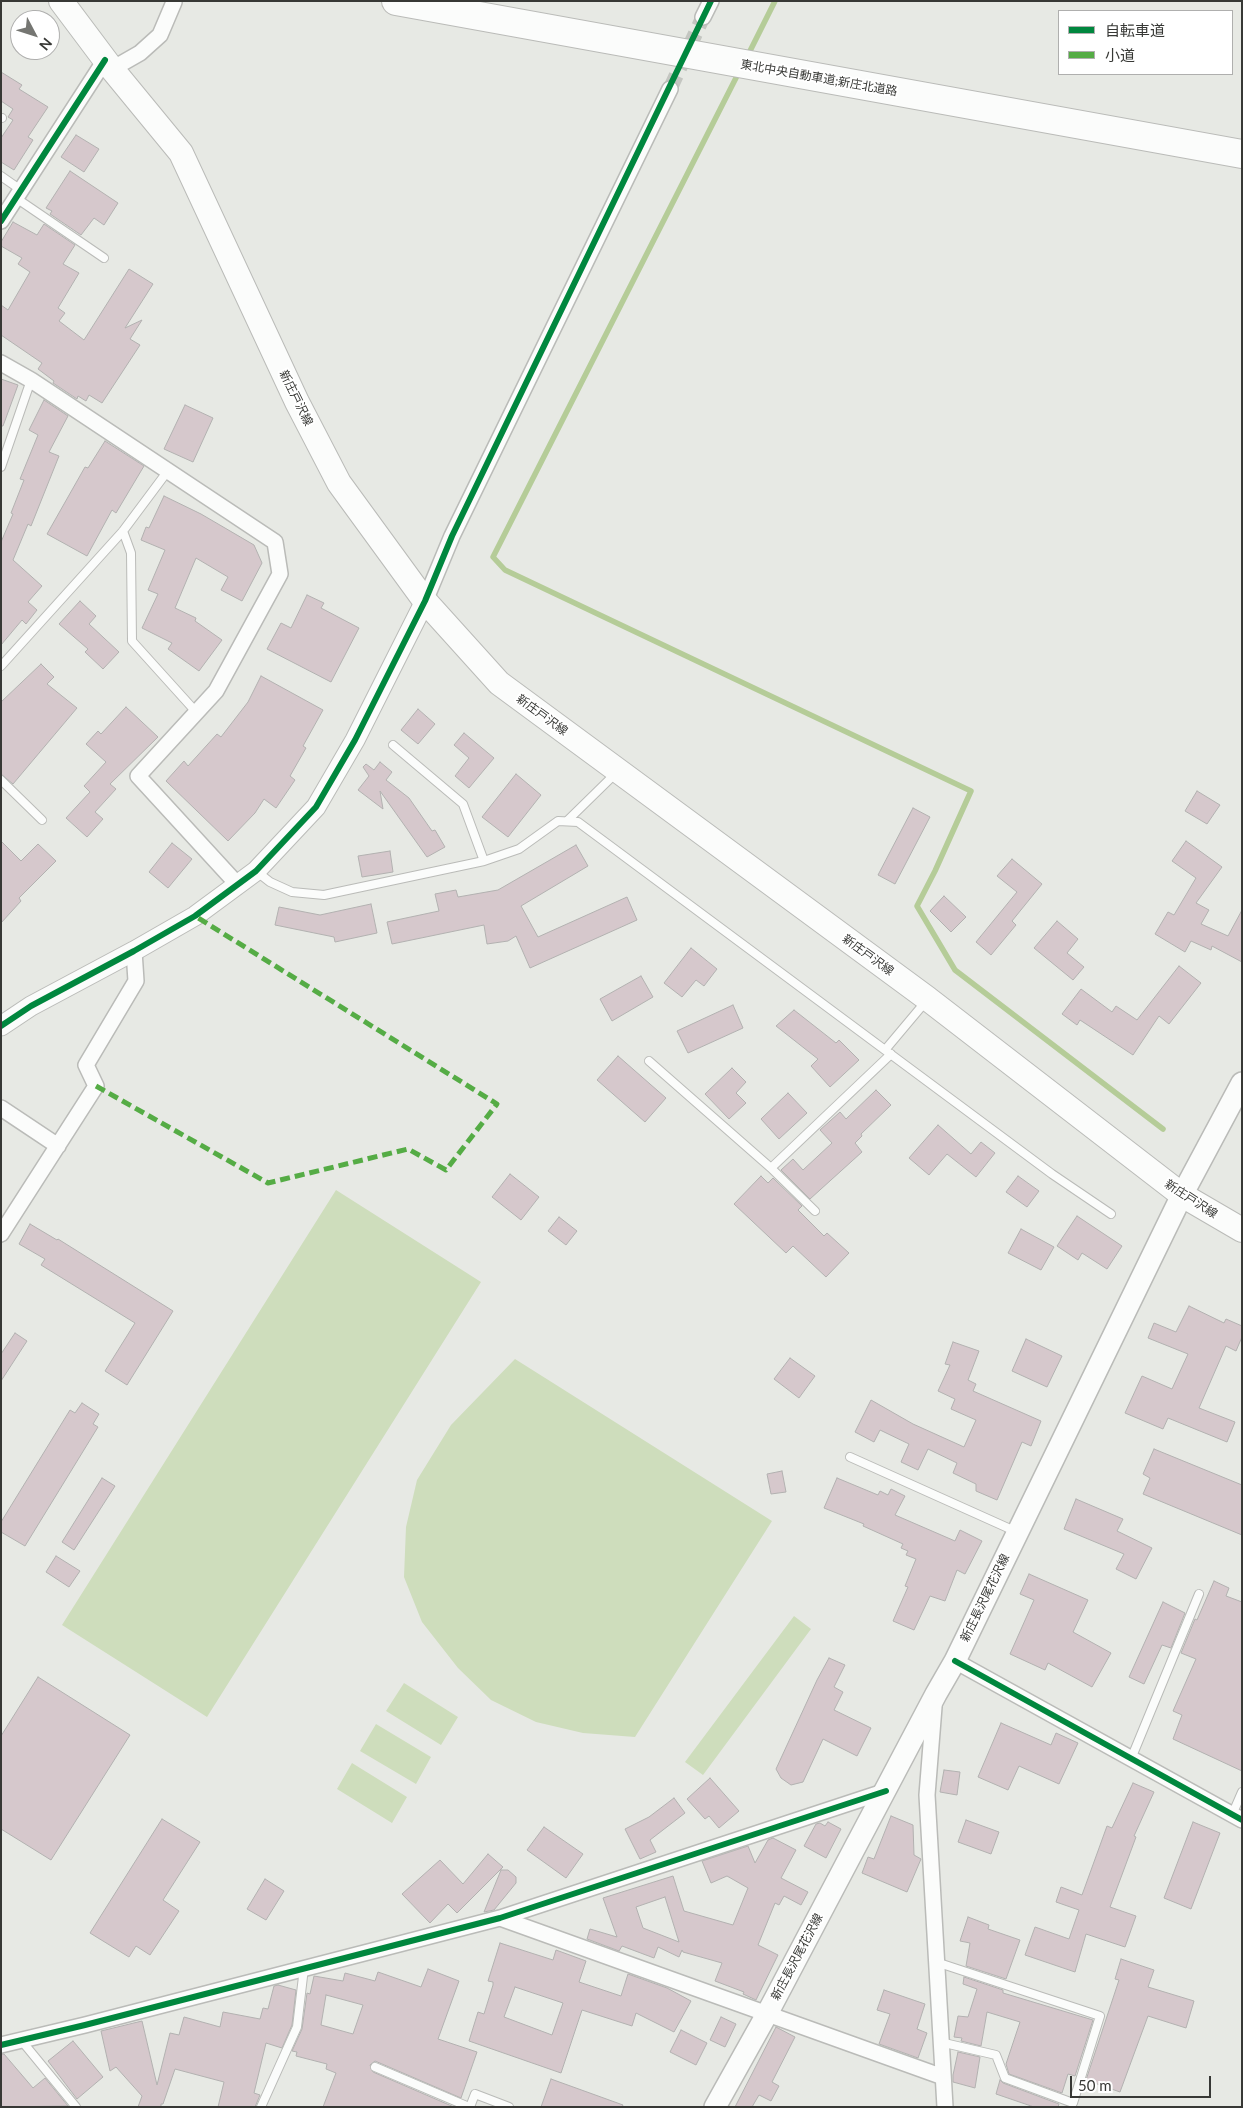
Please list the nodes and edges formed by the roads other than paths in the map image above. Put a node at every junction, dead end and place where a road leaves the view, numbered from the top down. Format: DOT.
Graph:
graph roads {
  1 [pos="61,1"];
  2 [pos="396,1"];
  3 [pos="711,1"];
  4 [pos="174,2"];
  5 [pos="703,17"];
  6 [pos="109,64"];
  7 [pos="670,88"];
  8 [pos="1242,154"];
  9 [pos="1,176"];
  10 [pos="19,194"];
  11 [pos="1,221"];
  12 [pos="104,258"];
  13 [pos="1,363"];
  14 [pos="31,380"];
  15 [pos="1,437"];
  16 [pos="11,440"];
  17 [pos="1,467"];
  18 [pos="167,472"];
  19 [pos="123,531"];
  20 [pos="425,601"];
  21 [pos="1,666"];
  22 [pos="197,712"];
  23 [pos="393,745"];
  24 [pos="618,771"];
  25 [pos="1,780"];
  26 [pos="42,820"];
  27 [pos="567,821"];
  28 [pos="484,862"];
  29 [pos="256,871"];
  30 [pos="238,885"];
  31 [pos="134,952"];
  32 [pos="928,998"];
  33 [pos="1,1026"];
  34 [pos="888,1052"];
  35 [pos="649,1061"];
  36 [pos="1242,1083"];
  37 [pos="1,1108"];
  38 [pos="58,1146"];
  39 [pos="771,1168"];
  40 [pos="1182,1195"];
  41 [pos="815,1211"];
  42 [pos="1111,1214"];
  43 [pos="1242,1230"];
  44 [pos="1,1234"];
  45 [pos="850,1457"];
  46 [pos="1018,1532"];
  47 [pos="1199,1594"];
  48 [pos="954,1661"];
  49 [pos="936,1694"];
  50 [pos="1131,1759"];
  51 [pos="886,1791"];
  52 [pos="1242,1792"];
  53 [pos="1237,1817"];
  54 [pos="500,1918"];
  55 [pos="935,1961"];
  56 [pos="304,1968"];
  57 [pos="766,2014"];
  58 [pos="21,2040"];
  59 [pos="940,2042"];
  60 [pos="1,2045"];
  61 [pos="375,2068"];
  62 [pos="943,2077"];
  63 [pos="76,2107"];
  64 [pos="261,2107"];
  65 [pos="470,2107"];
  66 [pos="508,2107"];
  67 [pos="714,2107"];
  68 [pos="945,2107"];
  1 -- 6 [label="main road, 新庄戸沢線"];
  2 -- 8 [label="highway, 東北中央自動車道;新庄北道路"];
  3 -- 5 [label="street"];
  4 -- 6 [label="street"];
  6 -- 10 [label="street"];
  6 -- 20 [label="main road, 新庄戸沢線"];
  7 -- 20 [label="street"];
  9 -- 10 [label="lane"];
  10 -- 11 [label="street"];
  10 -- 12 [label="lane"];
  13 -- 14 [label="street"];
  14 -- 16 [label="lane"];
  14 -- 18 [label="street"];
  15 -- 16 [label="lane"];
  16 -- 17 [label="lane"];
  18 -- 19 [label="lane"];
  18 -- 22 [label="street"];
  19 -- 21 [label="lane"];
  19 -- 22 [label="lane"];
  20 -- 24 [label="main road, 新庄戸沢線"];
  20 -- 29 [label="street"];
  22 -- 30 [label="street"];
  23 -- 28 [label="lane"];
  24 -- 27 [label="lane"];
  24 -- 32 [label="main road, 新庄戸沢線"];
  25 -- 26 [label="lane"];
  27 -- 28 [label="lane"];
  27 -- 34 [label="lane"];
  28 -- 29 [label="lane"];
  29 -- 30 [label="street"];
  30 -- 31 [label="street"];
  31 -- 33 [label="street"];
  31 -- 38 [label="street"];
  32 -- 34 [label="lane"];
  32 -- 40 [label="main road, 新庄戸沢線"];
  34 -- 39 [label="lane"];
  34 -- 42 [label="lane"];
  35 -- 39 [label="lane"];
  36 -- 40 [label="main road, 新庄長沢尾花沢線"];
  37 -- 38 [label="street"];
  38 -- 44 [label="street"];
  39 -- 41 [label="lane"];
  40 -- 43 [label="main road, 新庄戸沢線"];
  40 -- 46 [label="main road, 新庄長沢尾花沢線"];
  45 -- 46 [label="lane"];
  46 -- 48 [label="main road, 新庄長沢尾花沢線"];
  47 -- 50 [label="lane"];
  48 -- 49 [label="main road, 新庄長沢尾花沢線"];
  48 -- 50 [label="street"];
  49 -- 51 [label="main road, 新庄長沢尾花沢線"];
  49 -- 55 [label="street"];
  50 -- 53 [label="street"];
  51 -- 54 [label="street"];
  51 -- 57 [label="main road, 新庄長沢尾花沢線"];
  52 -- 53 [label="lane"];
  54 -- 56 [label="street"];
  54 -- 57 [label="street"];
  55 -- 59 [label="street"];
  55 -- 59 [label="lane"];
  56 -- 58 [label="street"];
  56 -- 64 [label="lane"];
  57 -- 62 [label="street"];
  57 -- 67 [label="main road, 新庄長沢尾花沢線"];
  58 -- 60 [label="street"];
  58 -- 63 [label="lane"];
  59 -- 62 [label="street"];
  61 -- 65 [label="lane"];
  62 -- 68 [label="street"];
  65 -- 66 [label="lane"];
}
